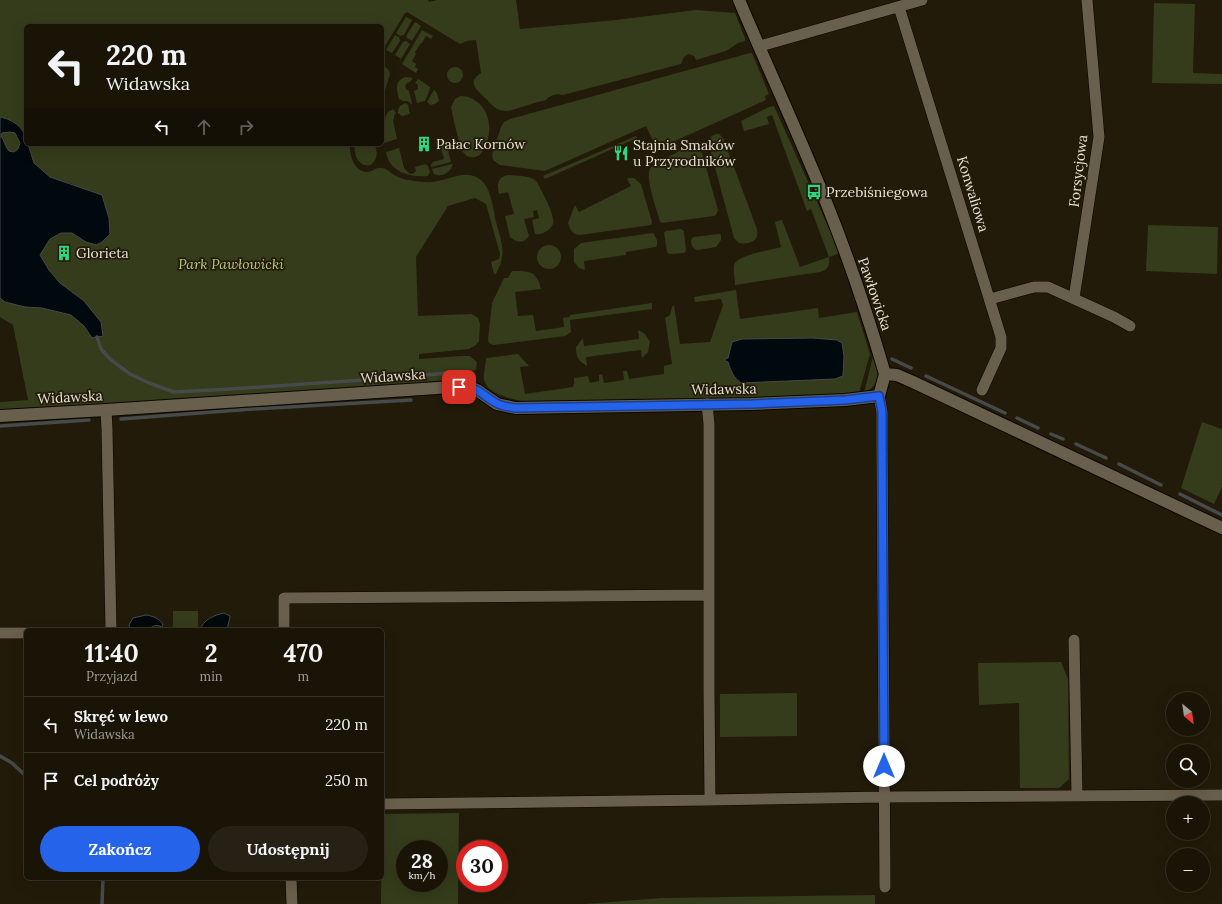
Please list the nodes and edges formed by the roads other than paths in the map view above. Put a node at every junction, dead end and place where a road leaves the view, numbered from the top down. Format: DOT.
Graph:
graph roads {
  1 [pos="739,0"];
  2 [pos="922,0"];
  3 [pos="1087,0"];
  4 [pos="899,7"];
  5 [pos="760,46"];
  6 [pos="1074,298"];
  7 [pos="990,299"];
  8 [pos="1130,326"];
  9 [pos="885,374"];
  10 [pos="982,390"];
  11 [pos="879,396"];
  12 [pos="707,404"];
  13 [pos="106,410"];
  14 [pos="0,416"];
  15 [pos="1222,528"];
  16 [pos="709,595"];
  17 [pos="111,628"];
  18 [pos="284,628"];
  19 [pos="0,633"];
  20 [pos="24,633"];
  21 [pos="1074,640"];
  22 [pos="1077,795"];
  23 [pos="1222,795"];
  24 [pos="884,797"];
  25 [pos="710,800"];
  26 [pos="384,804"];
  27 [pos="292,880"];
  28 [pos="885,888"];
  29 [pos="292,904"];
  1 -- 5 [label="street, Pawłowicka"];
  2 -- 4 [label="street"];
  3 -- 6 [label="street, Forsycjowa"];
  4 -- 5 [label="street"];
  4 -- 7 [label="street, Konwaliowa"];
  5 -- 9 [label="street, Pawłowicka"];
  6 -- 7 [label="street"];
  6 -- 8 [label="street"];
  7 -- 10 [label="street, Konwaliowa"];
  9 -- 11 [label="street"];
  9 -- 15 [label="street"];
  11 -- 12 [label="street, Widawska"];
  11 -- 24 [label="street"];
  12 -- 13 [label="street, Widawska"];
  12 -- 16 [label="street"];
  13 -- 14 [label="street, Widawska"];
  13 -- 17 [label="street"];
  16 -- 18 [label="street"];
  16 -- 25 [label="street"];
  19 -- 20 [label="street"];
  21 -- 22 [label="street"];
  22 -- 23 [label="street"];
  22 -- 24 [label="street"];
  24 -- 25 [label="street"];
  24 -- 28 [label="street"];
  25 -- 26 [label="street"];
  27 -- 29 [label="street"];
}
